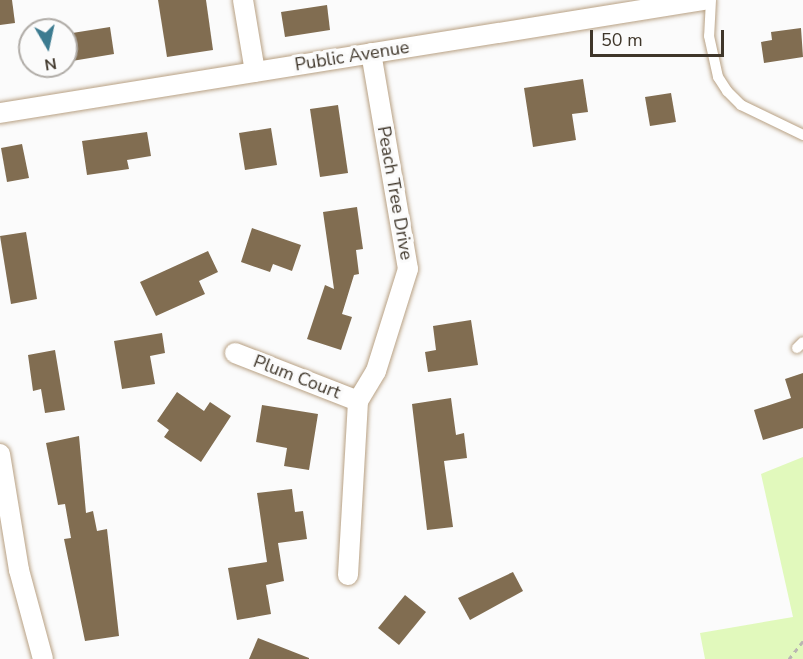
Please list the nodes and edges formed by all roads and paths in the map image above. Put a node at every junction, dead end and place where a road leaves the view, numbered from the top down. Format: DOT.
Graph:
graph roads {
  1 [pos="243,0"];
  2 [pos="704,0"];
  3 [pos="711,0"];
  4 [pos="371,53"];
  5 [pos="255,72"];
  6 [pos="0,113"];
  7 [pos="803,135"];
  8 [pos="235,353"];
  9 [pos="358,401"];
  10 [pos="0,454"];
  11 [pos="348,575"];
  12 [pos="803,641"];
  13 [pos="42,659"];
  14 [pos="789,659"];
  1 -- 5 [label="street"];
  2 -- 4 [label="street, Public Avenue"];
  3 -- 7 [label="lane"];
  4 -- 5 [label="street, Public Avenue"];
  4 -- 9 [label="street, Peach Tree Drive"];
  5 -- 6 [label="street, Public Avenue"];
  8 -- 9 [label="street, Plum Court"];
  9 -- 11 [label="street, Peach Tree Drive"];
  10 -- 13 [label="street"];
  12 -- 14 [label="path"];
}
